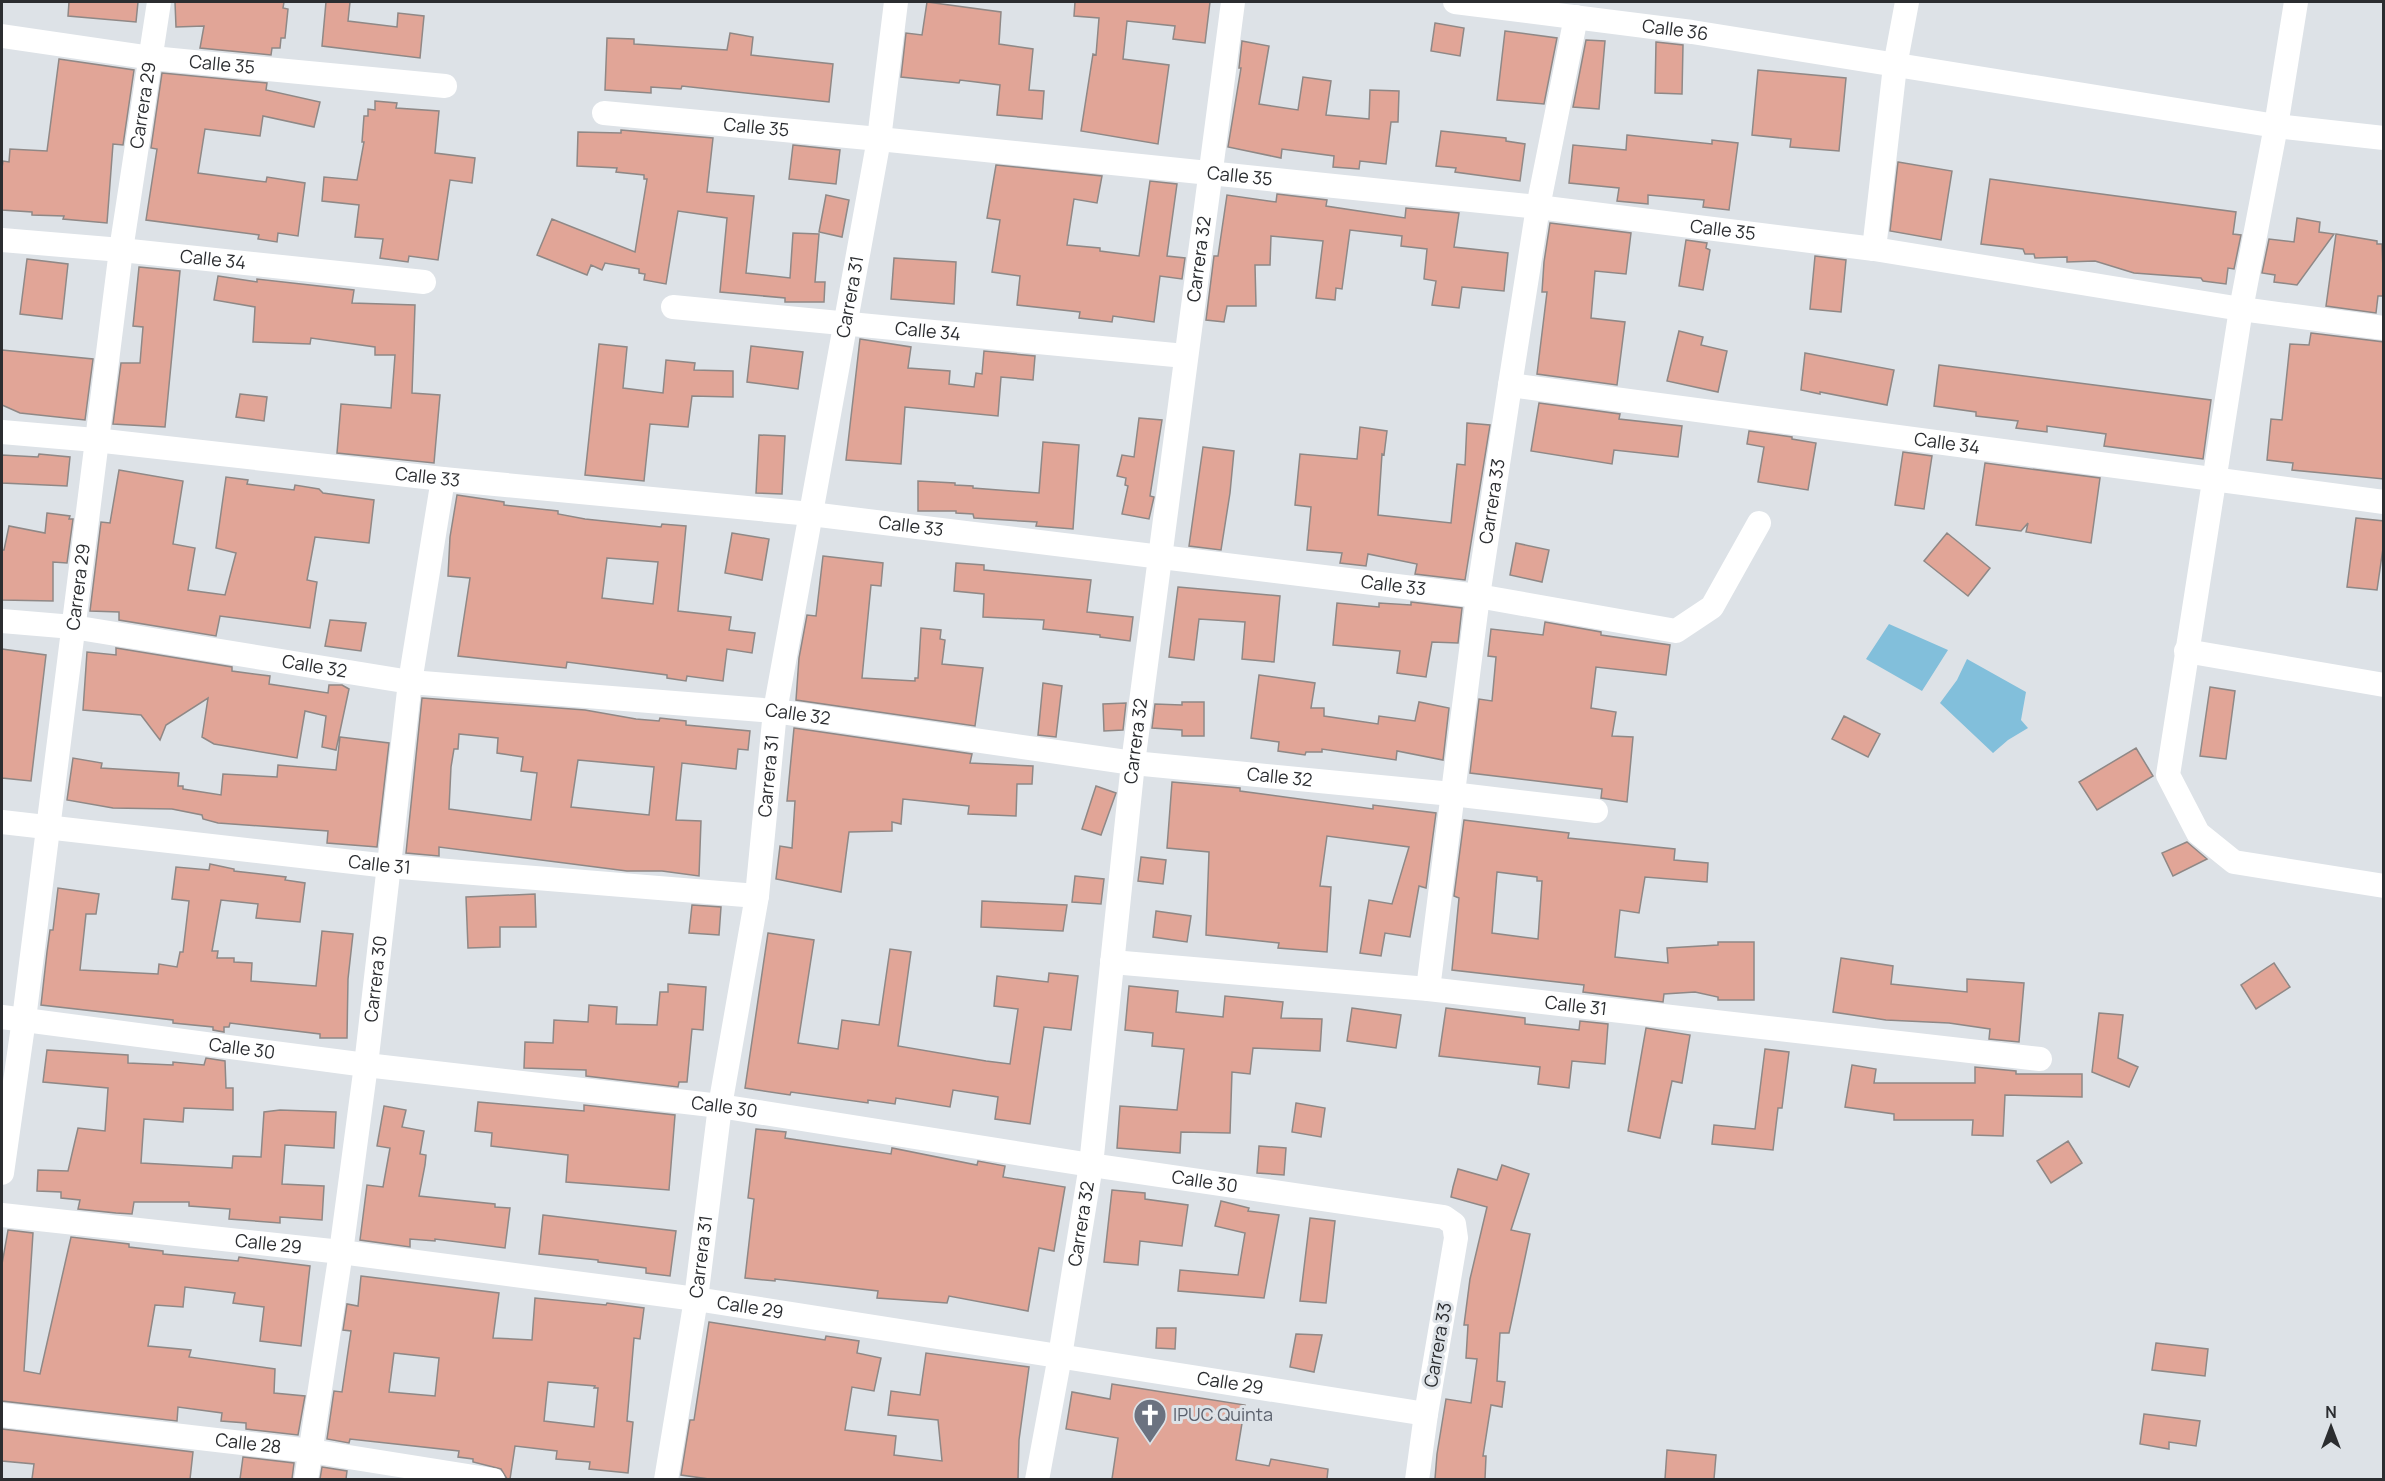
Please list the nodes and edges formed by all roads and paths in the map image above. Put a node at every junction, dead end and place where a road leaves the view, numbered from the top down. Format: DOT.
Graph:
graph roads {
  1 [pos="159,2"];
  2 [pos="896,2"];
  3 [pos="1233,2"];
  4 [pos="1455,2"];
  5 [pos="1907,2"];
  6 [pos="2296,2"];
  7 [pos="1576,17"];
  8 [pos="2,36"];
  9 [pos="152,58"];
  10 [pos="1895,66"];
  11 [pos="445,86"];
  12 [pos="604,113"];
  13 [pos="2276,126"];
  14 [pos="2384,138"];
  15 [pos="879,139"];
  16 [pos="1209,174"];
  17 [pos="1538,207"];
  18 [pos="2,240"];
  19 [pos="1874,249"];
  20 [pos="121,250"];
  21 [pos="424,282"];
  22 [pos="672,307"];
  23 [pos="2241,309"];
  24 [pos="847,324"];
  25 [pos="2384,328"];
  26 [pos="1185,356"];
  27 [pos="1510,384"];
  28 [pos="2,432"];
  29 [pos="95,440"];
  30 [pos="442,479"];
  31 [pos="2212,480"];
  32 [pos="2384,502"];
  33 [pos="811,514"];
  34 [pos="1759,523"];
  35 [pos="1159,557"];
  36 [pos="1478,596"];
  37 [pos="2,621"];
  38 [pos="73,627"];
  39 [pos="2186,651"];
  40 [pos="410,682"];
  41 [pos="2384,685"];
  42 [pos="775,711"];
  43 [pos="1132,763"];
  44 [pos="1452,794"];
  45 [pos="1596,812"];
  46 [pos="2,822"];
  47 [pos="46,826"];
  48 [pos="388,866"];
  49 [pos="2384,886"];
  50 [pos="757,896"];
  51 [pos="1112,962"];
  52 [pos="1428,989"];
  53 [pos="13,1018"];
  54 [pos="2040,1059"];
  55 [pos="366,1065"];
  56 [pos="720,1106"];
  57 [pos="1090,1165"];
  58 [pos="2,1173"];
  59 [pos="2,1215"];
  60 [pos="1444,1217"];
  61 [pos="341,1252"];
  62 [pos="696,1299"];
  63 [pos="1060,1356"];
  64 [pos="1426,1413"];
  65 [pos="2,1415"];
  66 [pos="311,1451"];
  67 [pos="306,1479"];
  68 [pos="494,1479"];
  69 [pos="666,1479"];
  70 [pos="1037,1479"];
  71 [pos="1417,1479"];
  1 -- 9 [label="street, Carrera 29"];
  2 -- 15 [label="street, Carrera 31"];
  3 -- 16 [label="street, Carrera 32"];
  4 -- 7 [label="street, Calle 36"];
  5 -- 10 [label="street"];
  6 -- 13 [label="street"];
  7 -- 10 [label="street, Calle 36"];
  7 -- 17 [label="street, Carrera 33"];
  8 -- 9 [label="street, Calle 35"];
  9 -- 11 [label="street, Calle 35"];
  9 -- 20 [label="street, Carrera 29"];
  10 -- 13 [label="street, Calle 36"];
  10 -- 19 [label="street"];
  12 -- 15 [label="street, Calle 35"];
  13 -- 14 [label="street, Calle 36"];
  13 -- 23 [label="street"];
  15 -- 16 [label="street, Calle 35"];
  15 -- 24 [label="street, Carrera 31"];
  16 -- 17 [label="street, Calle 35"];
  16 -- 26 [label="street, Carrera 32"];
  17 -- 19 [label="street, Calle 35"];
  17 -- 27 [label="street, Carrera 33"];
  18 -- 20 [label="street, Calle 34"];
  19 -- 23 [label="street, Calle 35"];
  20 -- 21 [label="street, Calle 34"];
  20 -- 29 [label="street, Carrera 29"];
  22 -- 24 [label="street, Calle 34"];
  23 -- 25 [label="street, Calle 35"];
  23 -- 31 [label="street"];
  24 -- 26 [label="street, Calle 34"];
  24 -- 33 [label="street, Carrera 31"];
  26 -- 35 [label="street, Carrera 32"];
  27 -- 31 [label="street, Calle 34"];
  27 -- 36 [label="street, Carrera 33"];
  28 -- 29 [label="street, Calle 33"];
  29 -- 30 [label="street, Calle 33"];
  29 -- 38 [label="street, Carrera 29"];
  30 -- 33 [label="street, Calle 33"];
  30 -- 40 [label="street, Carrera 30"];
  31 -- 32 [label="street, Calle 34"];
  31 -- 39 [label="street"];
  33 -- 35 [label="street, Calle 33"];
  33 -- 42 [label="street, Carrera 31"];
  34 -- 36 [label="street, Calle 33"];
  35 -- 36 [label="street, Calle 33"];
  35 -- 43 [label="street, Carrera 32"];
  36 -- 44 [label="street, Carrera 33"];
  37 -- 38 [label="street, Calle 32"];
  38 -- 40 [label="street, Calle 32"];
  38 -- 47 [label="street, Carrera 29"];
  39 -- 41 [label="street"];
  39 -- 49 [label="street"];
  40 -- 42 [label="street, Calle 32"];
  40 -- 48 [label="street, Carrera 30"];
  42 -- 43 [label="street, Calle 32"];
  42 -- 50 [label="street, Carrera 31"];
  43 -- 44 [label="street, Calle 32"];
  43 -- 51 [label="street, Carrera 32"];
  44 -- 45 [label="street, Calle 32"];
  44 -- 52 [label="street, Carrera 33"];
  46 -- 47 [label="street, Calle 31"];
  47 -- 48 [label="street, Calle 31"];
  47 -- 53 [label="street, Carrera 29"];
  48 -- 50 [label="street, Calle 31"];
  48 -- 55 [label="street, Carrera 30"];
  50 -- 56 [label="street, Carrera 31"];
  51 -- 52 [label="street, Calle 31"];
  51 -- 57 [label="street, Carrera 32"];
  52 -- 54 [label="street, Calle 31"];
  53 -- 55 [label="street, Calle 30"];
  53 -- 58 [label="street, Carrera 29"];
  55 -- 56 [label="street, Calle 30"];
  55 -- 61 [label="street, Carrera 30"];
  56 -- 57 [label="street, Calle 30"];
  56 -- 62 [label="street, Carrera 31"];
  57 -- 60 [label="street, Calle 30"];
  57 -- 63 [label="street, Carrera 32"];
  59 -- 61 [label="street, Calle 29"];
  60 -- 64 [label="street, Carrera 33"];
  61 -- 62 [label="street, Calle 29"];
  61 -- 66 [label="street, Carrera 30"];
  62 -- 63 [label="street, Calle 29"];
  62 -- 69 [label="street, Carrera 31"];
  63 -- 64 [label="street, Calle 29"];
  63 -- 70 [label="street, Carrera 32"];
  64 -- 71 [label="street, Carrera 33"];
  65 -- 66 [label="street, Calle 28"];
  66 -- 67 [label="street, Carrera 30"];
  66 -- 68 [label="street, Calle 28"];
}
